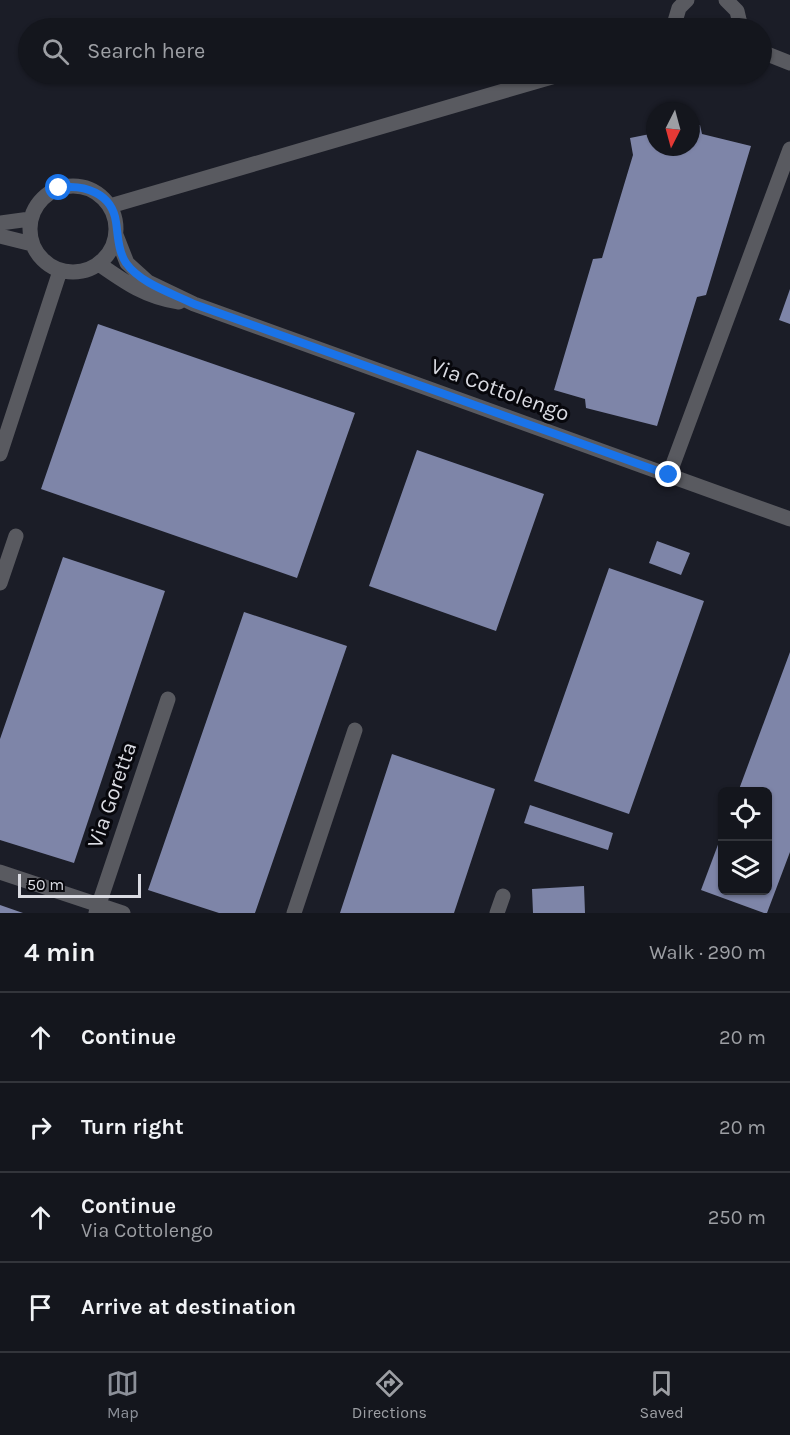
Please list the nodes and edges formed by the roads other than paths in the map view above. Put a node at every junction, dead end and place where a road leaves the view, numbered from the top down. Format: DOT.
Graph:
graph roads {
  1 [pos="687,0"];
  2 [pos="726,0"];
  3 [pos="676,18"];
  4 [pos="739,18"];
  5 [pos="772,56"];
  6 [pos="790,63"];
  7 [pos="528,84"];
  8 [pos="790,149"];
  9 [pos="110,206"];
  10 [pos="30,219"];
  11 [pos="0,223"];
  12 [pos="116,235"];
  13 [pos="0,236"];
  14 [pos="32,244"];
  15 [pos="99,264"];
  16 [pos="60,271"];
  17 [pos="194,304"];
  18 [pos="0,454"];
  19 [pos="669,475"];
  20 [pos="790,519"];
  21 [pos="16,536"];
  22 [pos="0,583"];
  23 [pos="168,699"];
  24 [pos="355,730"];
  25 [pos="0,872"];
  26 [pos="503,896"];
  27 [pos="97,909"];
  28 [pos="123,913"];
  29 [pos="294,913"];
  30 [pos="497,913"];
  1 -- 3 [label="street"];
  2 -- 4 [label="street"];
  5 -- 6 [label="street"];
  7 -- 9 [label="street"];
  8 -- 19 [label="street"];
  9 -- 10 [label="street"];
  9 -- 12 [label="street"];
  10 -- 11 [label="street"];
  10 -- 14 [label="street"];
  12 -- 15 [label="street"];
  12 -- 17 [label="street, Via Cottolengo"];
  13 -- 14 [label="street"];
  14 -- 16 [label="street"];
  15 -- 16 [label="street"];
  15 -- 17 [label="street, Via Cottolengo"];
  16 -- 18 [label="street"];
  17 -- 19 [label="street, Via Cottolengo"];
  19 -- 20 [label="street, Via Cottolengo"];
  21 -- 22 [label="street"];
  23 -- 27 [label="street, Via Goretta"];
  24 -- 29 [label="street"];
  25 -- 27 [label="street"];
  26 -- 30 [label="street"];
  27 -- 28 [label="street"];
}
